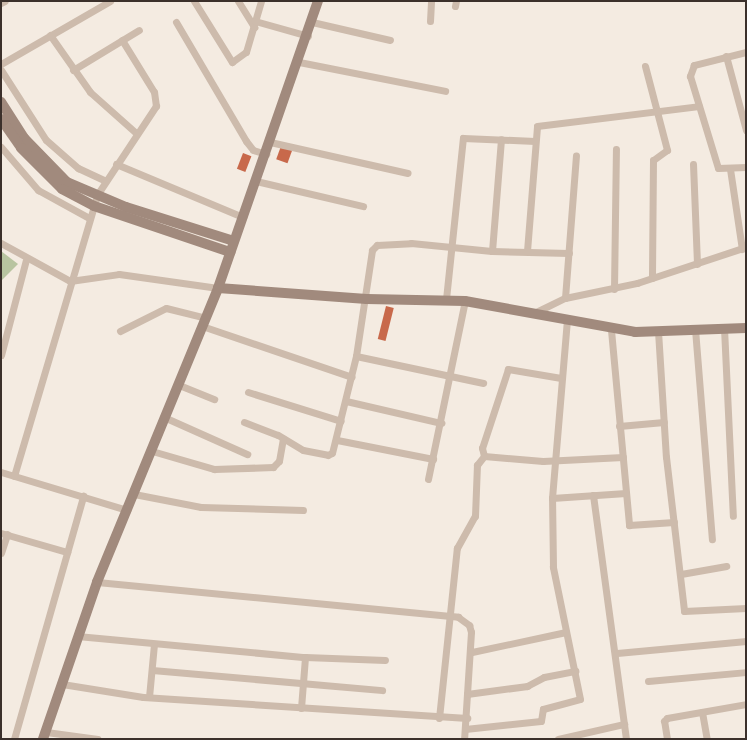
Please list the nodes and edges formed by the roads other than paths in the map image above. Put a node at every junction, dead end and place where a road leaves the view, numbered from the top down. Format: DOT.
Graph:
graph roads {
  1 [pos="5,1"];
  2 [pos="110,1"];
  3 [pos="194,1"];
  4 [pos="238,1"];
  5 [pos="261,1"];
  6 [pos="318,1"];
  7 [pos="431,1"];
  8 [pos="1,3"];
  9 [pos="430,21"];
  10 [pos="176,22"];
  11 [pos="312,22"];
  12 [pos="255,24"];
  13 [pos="139,30"];
  14 [pos="50,35"];
  15 [pos="308,36"];
  16 [pos="122,40"];
  17 [pos="390,40"];
  18 [pos="746,52"];
  19 [pos="726,56"];
  20 [pos="299,62"];
  21 [pos="1,64"];
  22 [pos="645,66"];
  23 [pos="1,70"];
  24 [pos="73,70"];
  25 [pos="444,91"];
  26 [pos="1,102"];
  27 [pos="699,106"];
  28 [pos="656,113"];
  29 [pos="1,119"];
  30 [pos="745,119"];
  31 [pos="746,130"];
  32 [pos="136,133"];
  33 [pos="501,139"];
  34 [pos="535,140"];
  35 [pos="270,142"];
  36 [pos="1,147"];
  37 [pos="616,149"];
  38 [pos="266,154"];
  39 [pos="576,155"];
  40 [pos="116,164"];
  41 [pos="693,164"];
  42 [pos="746,167"];
  43 [pos="730,169"];
  44 [pos="408,173"];
  45 [pos="104,180"];
  46 [pos="256,181"];
  47 [pos="97,195"];
  48 [pos="94,206"];
  49 [pos="363,206"];
  50 [pos="243,217"];
  51 [pos="89,218"];
  52 [pos="742,221"];
  53 [pos="234,241"];
  54 [pos="1,242"];
  55 [pos="451,248"];
  56 [pos="744,248"];
  57 [pos="492,251"];
  58 [pos="527,251"];
  59 [pos="230,252"];
  60 [pos="569,253"];
  61 [pos="26,260"];
  62 [pos="697,264"];
  63 [pos="652,278"];
  64 [pos="70,282"];
  65 [pos="218,288"];
  66 [pos="614,289"];
  67 [pos="565,298"];
  68 [pos="367,299"];
  69 [pos="446,299"];
  70 [pos="465,301"];
  71 [pos="536,312"];
  72 [pos="567,320"];
  73 [pos="204,322"];
  74 [pos="724,328"];
  75 [pos="746,328"];
  76 [pos="695,329"];
  77 [pos="611,330"];
  78 [pos="120,331"];
  79 [pos="658,331"];
  80 [pos="1,352"];
  81 [pos="356,356"];
  82 [pos="450,375"];
  83 [pos="352,377"];
  84 [pos="561,378"];
  85 [pos="483,383"];
  86 [pos="179,385"];
  87 [pos="248,392"];
  88 [pos="214,399"];
  89 [pos="346,401"];
  90 [pos="166,418"];
  91 [pos="341,421"];
  92 [pos="244,422"];
  93 [pos="664,422"];
  94 [pos="441,423"];
  95 [pos="619,426"];
  96 [pos="283,438"];
  97 [pos="337,440"];
  98 [pos="152,451"];
  99 [pos="247,454"];
  100 [pos="484,456"];
  101 [pos="433,458"];
  102 [pos="623,458"];
  103 [pos="554,460"];
  104 [pos="1,472"];
  105 [pos="14,476"];
  106 [pos="428,479"];
  107 [pos="626,493"];
  108 [pos="134,494"];
  109 [pos="593,495"];
  110 [pos="83,496"];
  111 [pos="552,498"];
  112 [pos="128,510"];
  113 [pos="303,510"];
  114 [pos="734,516"];
  115 [pos="674,522"];
  116 [pos="4,533"];
  117 [pos="712,539"];
  118 [pos="67,552"];
  119 [pos="1,553"];
  120 [pos="726,566"];
  121 [pos="681,574"];
  122 [pos="97,582"];
  123 [pos="746,608"];
  124 [pos="452,615"];
  125 [pos="566,632"];
  126 [pos="77,636"];
  127 [pos="746,641"];
  128 [pos="154,644"];
  129 [pos="472,652"];
  130 [pos="617,653"];
  131 [pos="306,657"];
  132 [pos="385,660"];
  133 [pos="152,670"];
  134 [pos="575,671"];
  135 [pos="746,672"];
  136 [pos="648,681"];
  137 [pos="62,684"];
  138 [pos="304,684"];
  139 [pos="382,690"];
  140 [pos="467,694"];
  141 [pos="149,698"];
  142 [pos="746,706"];
  143 [pos="301,708"];
  144 [pos="702,712"];
  145 [pos="439,718"];
  146 [pos="467,718"];
  147 [pos="624,724"];
  148 [pos="465,729"];
  149 [pos="44,735"];
  150 [pos="14,739"];
  151 [pos="98,739"];
  152 [pos="464,739"];
  153 [pos="558,739"];
  154 [pos="626,739"];
  155 [pos="667,739"];
  156 [pos="707,739"];
  1 -- 8 [label="street"];
  2 -- 14 [label="street"];
  3 -- 12 [label="street"];
  4 -- 12 [label="street"];
  5 -- 12 [label="street"];
  6 -- 11 [label="street"];
  7 -- 9 [label="street"];
  10 -- 38 [label="street"];
  11 -- 15 [label="street"];
  11 -- 17 [label="street"];
  12 -- 15 [label="street"];
  13 -- 16 [label="street"];
  14 -- 21 [label="street"];
  14 -- 24 [label="street"];
  15 -- 20 [label="street"];
  16 -- 24 [label="street"];
  16 -- 32 [label="street"];
  18 -- 19 [label="street"];
  19 -- 27 [label="street"];
  19 -- 30 [label="street"];
  20 -- 25 [label="street"];
  20 -- 35 [label="street"];
  22 -- 28 [label="street"];
  23 -- 45 [label="street"];
  24 -- 32 [label="street"];
  26 -- 47 [label="street"];
  27 -- 28 [label="street"];
  27 -- 43 [label="street"];
  28 -- 34 [label="street"];
  28 -- 63 [label="street"];
  29 -- 48 [label="street"];
  30 -- 31 [label="street"];
  32 -- 40 [label="street"];
  33 -- 34 [label="street"];
  33 -- 55 [label="street"];
  33 -- 57 [label="street"];
  34 -- 58 [label="street"];
  35 -- 38 [label="street"];
  35 -- 44 [label="street"];
  36 -- 51 [label="street"];
  37 -- 66 [label="street"];
  38 -- 46 [label="street"];
  39 -- 60 [label="street"];
  40 -- 45 [label="street"];
  40 -- 50 [label="street"];
  41 -- 62 [label="street"];
  42 -- 43 [label="street"];
  43 -- 52 [label="street"];
  45 -- 47 [label="street"];
  46 -- 49 [label="street"];
  46 -- 50 [label="street"];
  47 -- 48 [label="street"];
  47 -- 53 [label="street"];
  48 -- 51 [label="street"];
  48 -- 59 [label="street"];
  50 -- 53 [label="street"];
  51 -- 64 [label="street"];
  52 -- 56 [label="street"];
  53 -- 59 [label="street"];
  54 -- 61 [label="street"];
  55 -- 57 [label="street"];
  55 -- 68 [label="street"];
  55 -- 69 [label="street"];
  56 -- 62 [label="street"];
  57 -- 58 [label="street"];
  58 -- 60 [label="street"];
  59 -- 65 [label="street"];
  60 -- 67 [label="street"];
  61 -- 64 [label="street"];
  61 -- 80 [label="street"];
  62 -- 63 [label="street"];
  63 -- 66 [label="street"];
  64 -- 65 [label="street"];
  64 -- 105 [label="street"];
  65 -- 68 [label="street"];
  65 -- 73 [label="street"];
  66 -- 67 [label="street"];
  67 -- 71 [label="street"];
  68 -- 69 [label="street"];
  68 -- 81 [label="street"];
  69 -- 70 [label="street"];
  70 -- 71 [label="street"];
  70 -- 82 [label="street"];
  71 -- 72 [label="street"];
  72 -- 77 [label="street"];
  72 -- 84 [label="street"];
  73 -- 78 [label="street"];
  73 -- 83 [label="street"];
  73 -- 86 [label="street"];
  74 -- 75 [label="street"];
  74 -- 76 [label="street"];
  74 -- 114 [label="street"];
  76 -- 79 [label="street"];
  76 -- 117 [label="street"];
  77 -- 79 [label="street"];
  77 -- 95 [label="street"];
  79 -- 93 [label="street"];
  81 -- 82 [label="street"];
  81 -- 83 [label="street"];
  82 -- 85 [label="street"];
  82 -- 94 [label="street"];
  83 -- 89 [label="street"];
  84 -- 100 [label="street"];
  84 -- 103 [label="street"];
  86 -- 88 [label="street"];
  86 -- 90 [label="street"];
  87 -- 91 [label="street"];
  89 -- 91 [label="street"];
  89 -- 94 [label="street"];
  90 -- 98 [label="street"];
  90 -- 99 [label="street"];
  91 -- 97 [label="street"];
  92 -- 96 [label="street"];
  93 -- 95 [label="street"];
  93 -- 115 [label="street"];
  94 -- 101 [label="street"];
  95 -- 102 [label="street"];
  96 -- 97 [label="street"];
  96 -- 98 [label="street"];
  97 -- 101 [label="street"];
  98 -- 108 [label="street"];
  100 -- 103 [label="street"];
  100 -- 124 [label="street"];
  101 -- 106 [label="street"];
  102 -- 103 [label="street"];
  102 -- 107 [label="street"];
  103 -- 111 [label="street"];
  104 -- 105 [label="street"];
  105 -- 110 [label="street"];
  107 -- 109 [label="street"];
  107 -- 115 [label="street"];
  108 -- 112 [label="street"];
  108 -- 113 [label="street"];
  109 -- 111 [label="street"];
  109 -- 130 [label="street"];
  110 -- 112 [label="street"];
  110 -- 118 [label="street"];
  111 -- 125 [label="street"];
  112 -- 122 [label="street"];
  115 -- 121 [label="street"];
  116 -- 118 [label="street"];
  116 -- 119 [label="street"];
  118 -- 150 [label="street"];
  120 -- 121 [label="street"];
  121 -- 123 [label="street"];
  122 -- 124 [label="street"];
  122 -- 126 [label="street"];
  124 -- 129 [label="street"];
  124 -- 145 [label="street"];
  125 -- 129 [label="street"];
  125 -- 134 [label="street"];
  126 -- 128 [label="street"];
  126 -- 137 [label="street"];
  127 -- 130 [label="street"];
  128 -- 131 [label="street"];
  128 -- 133 [label="street"];
  129 -- 140 [label="street"];
  130 -- 147 [label="street"];
  131 -- 132 [label="street"];
  131 -- 138 [label="street"];
  133 -- 138 [label="street"];
  133 -- 141 [label="street"];
  134 -- 140 [label="street"];
  134 -- 148 [label="street"];
  135 -- 136 [label="street"];
  137 -- 141 [label="street"];
  137 -- 149 [label="street"];
  138 -- 139 [label="street"];
  138 -- 143 [label="street"];
  140 -- 146 [label="street"];
  141 -- 143 [label="street"];
  142 -- 144 [label="street"];
  143 -- 145 [label="street"];
  144 -- 155 [label="street"];
  144 -- 156 [label="street"];
  145 -- 146 [label="street"];
  146 -- 148 [label="street"];
  147 -- 153 [label="street"];
  147 -- 154 [label="street"];
  148 -- 152 [label="street"];
  149 -- 151 [label="street"];
}
